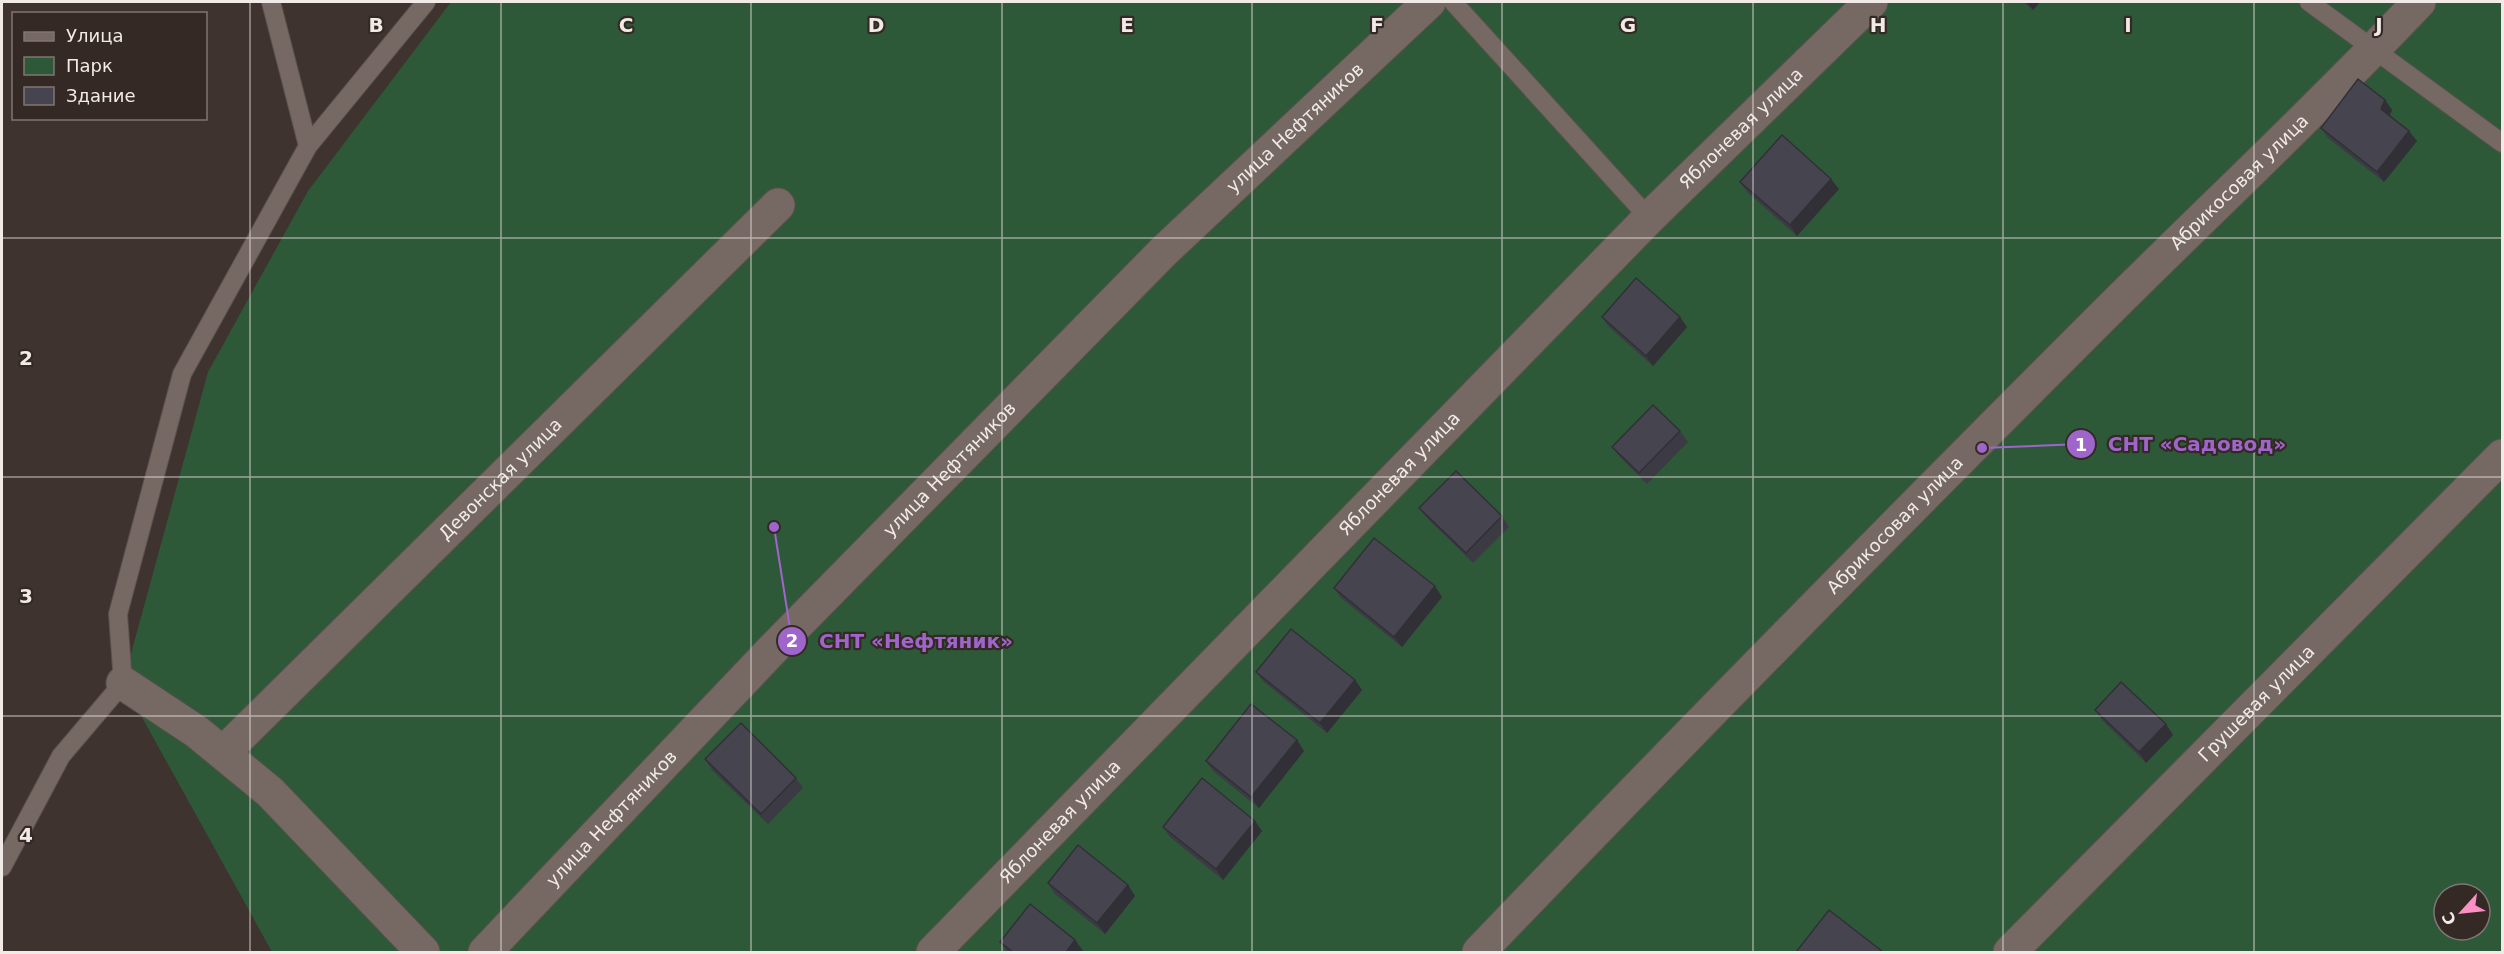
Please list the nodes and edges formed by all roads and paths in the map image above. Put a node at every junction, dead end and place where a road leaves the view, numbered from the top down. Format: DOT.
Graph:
graph roads {
  1 [pos="272,2"];
  2 [pos="426,2"];
  3 [pos="1429,2"];
  4 [pos="1453,2"];
  5 [pos="1871,2"];
  6 [pos="2309,2"];
  7 [pos="2419,2"];
  8 [pos="2374,49"];
  9 [pos="2502,143"];
  10 [pos="308,146"];
  11 [pos="778,205"];
  12 [pos="1649,218"];
  13 [pos="2502,456"];
  14 [pos="123,683"];
  15 [pos="223,753"];
  16 [pos="2,867"];
  17 [pos="423,952"];
  18 [pos="485,952"];
  19 [pos="933,952"];
  20 [pos="1479,952"];
  21 [pos="2010,952"];
  1 -- 10 [label="lane"];
  2 -- 10 [label="lane"];
  3 -- 18 [label="street, улица Нефтяников"];
  4 -- 12 [label="lane"];
  5 -- 12 [label="street, Яблоневая улица"];
  6 -- 8 [label="lane"];
  7 -- 8 [label="street, Абрикосовая улица"];
  8 -- 9 [label="lane"];
  8 -- 20 [label="street, Абрикосовая улица"];
  10 -- 14 [label="lane"];
  11 -- 15 [label="street, Девонская улица"];
  12 -- 19 [label="street, Яблоневая улица"];
  13 -- 21 [label="street, Грушевая улица"];
  14 -- 15 [label="street"];
  14 -- 16 [label="lane"];
  15 -- 17 [label="street"];
}
